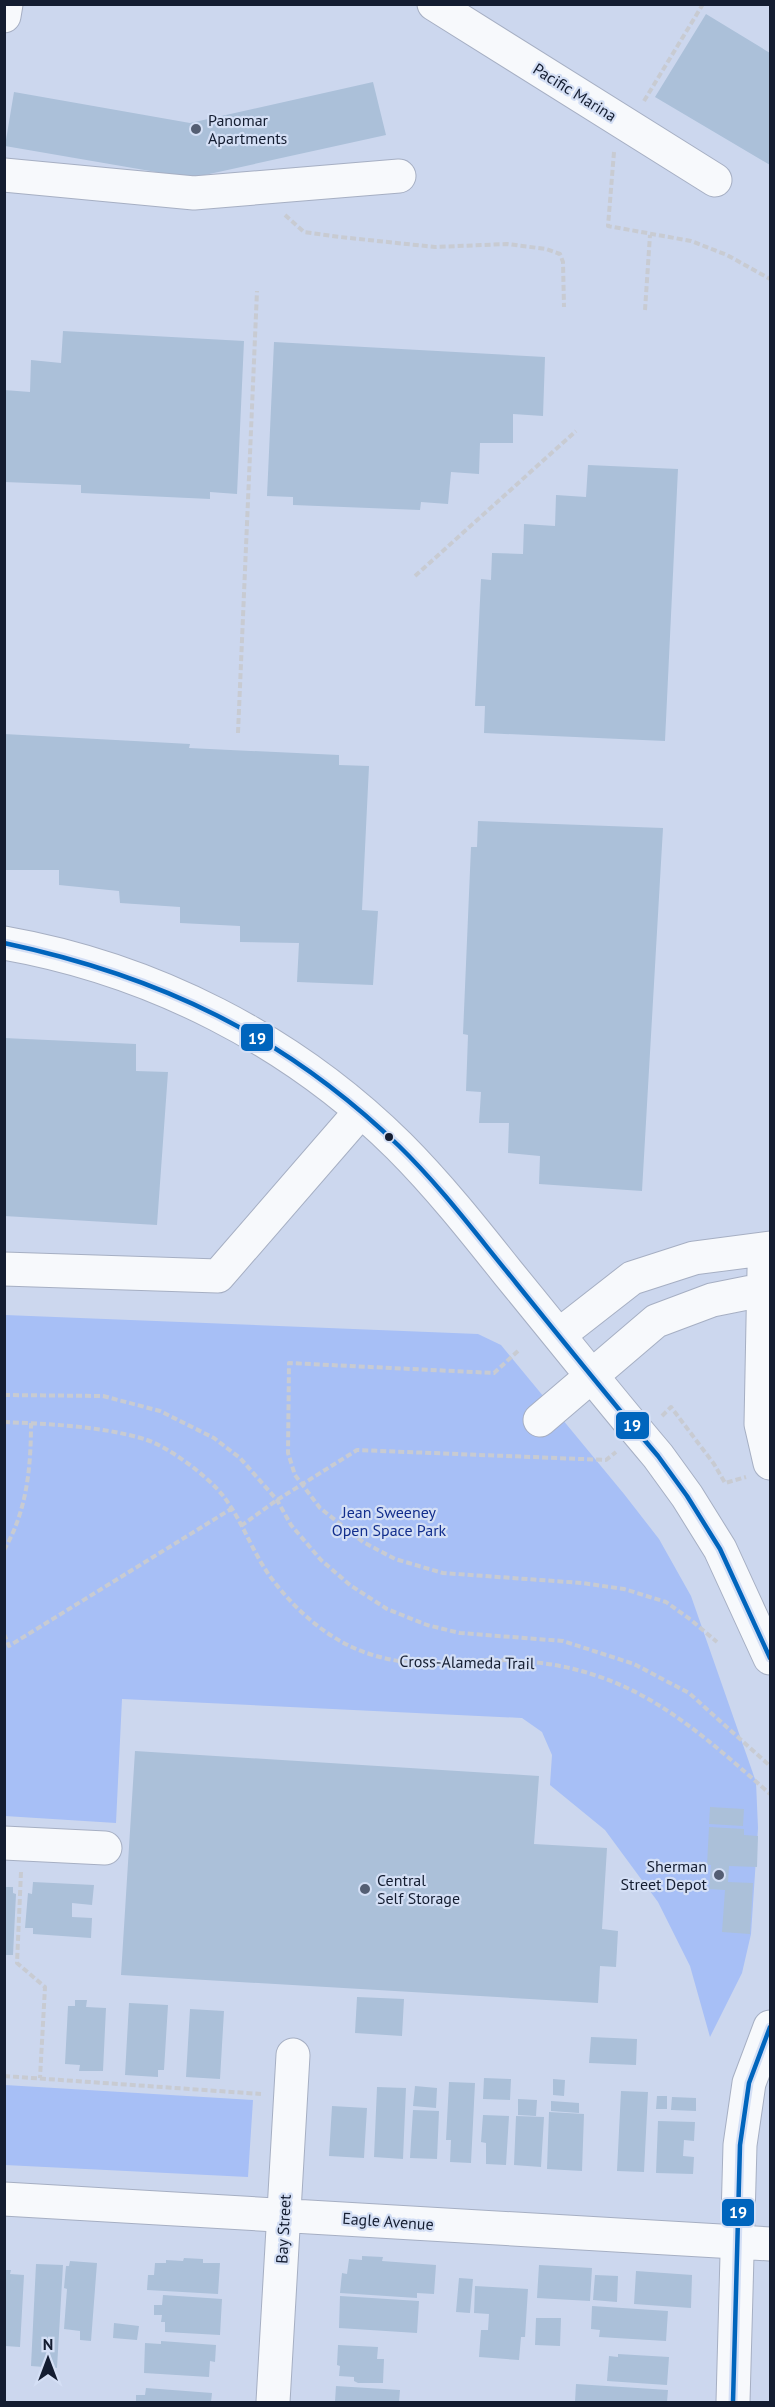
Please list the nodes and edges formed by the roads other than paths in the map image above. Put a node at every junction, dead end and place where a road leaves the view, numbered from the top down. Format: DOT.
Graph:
graph roads {
  1 [pos="6,4"];
  2 [pos="435,4"];
  3 [pos="4,16"];
  4 [pos="4,175"];
  5 [pos="399,177"];
  6 [pos="715,180"];
  7 [pos="4,943"];
  8 [pos="361,1111"];
  9 [pos="768,1248"];
  10 [pos="4,1269"];
  11 [pos="766,1290"];
  12 [pos="559,1335"];
  13 [pos="592,1376"];
  14 [pos="540,1420"];
  15 [pos="771,1463"];
  16 [pos="771,1658"];
  17 [pos="13,1844"];
  18 [pos="105,1848"];
  19 [pos="771,2027"];
  20 [pos="293,2055"];
  21 [pos="4,2199"];
  22 [pos="284,2214"];
  23 [pos="736,2242"];
  24 [pos="771,2244"];
  25 [pos="273,2403"];
  26 [pos="733,2403"];
  1 -- 3 [label="street"];
  2 -- 6 [label="street, Pacific Marina"];
  4 -- 5 [label="street"];
  7 -- 8 [label="street"];
  8 -- 10 [label="street"];
  8 -- 12 [label="street"];
  9 -- 11 [label="street"];
  9 -- 12 [label="street"];
  11 -- 13 [label="street"];
  11 -- 15 [label="street"];
  12 -- 13 [label="street"];
  13 -- 14 [label="street"];
  13 -- 16 [label="street"];
  17 -- 18 [label="street"];
  19 -- 23 [label="street"];
  20 -- 22 [label="street, Bay Street"];
  21 -- 22 [label="street, Eagle Avenue"];
  22 -- 23 [label="street, Eagle Avenue"];
  22 -- 25 [label="street, Bay Street"];
  23 -- 24 [label="street, Eagle Avenue"];
  23 -- 26 [label="street"];
}
